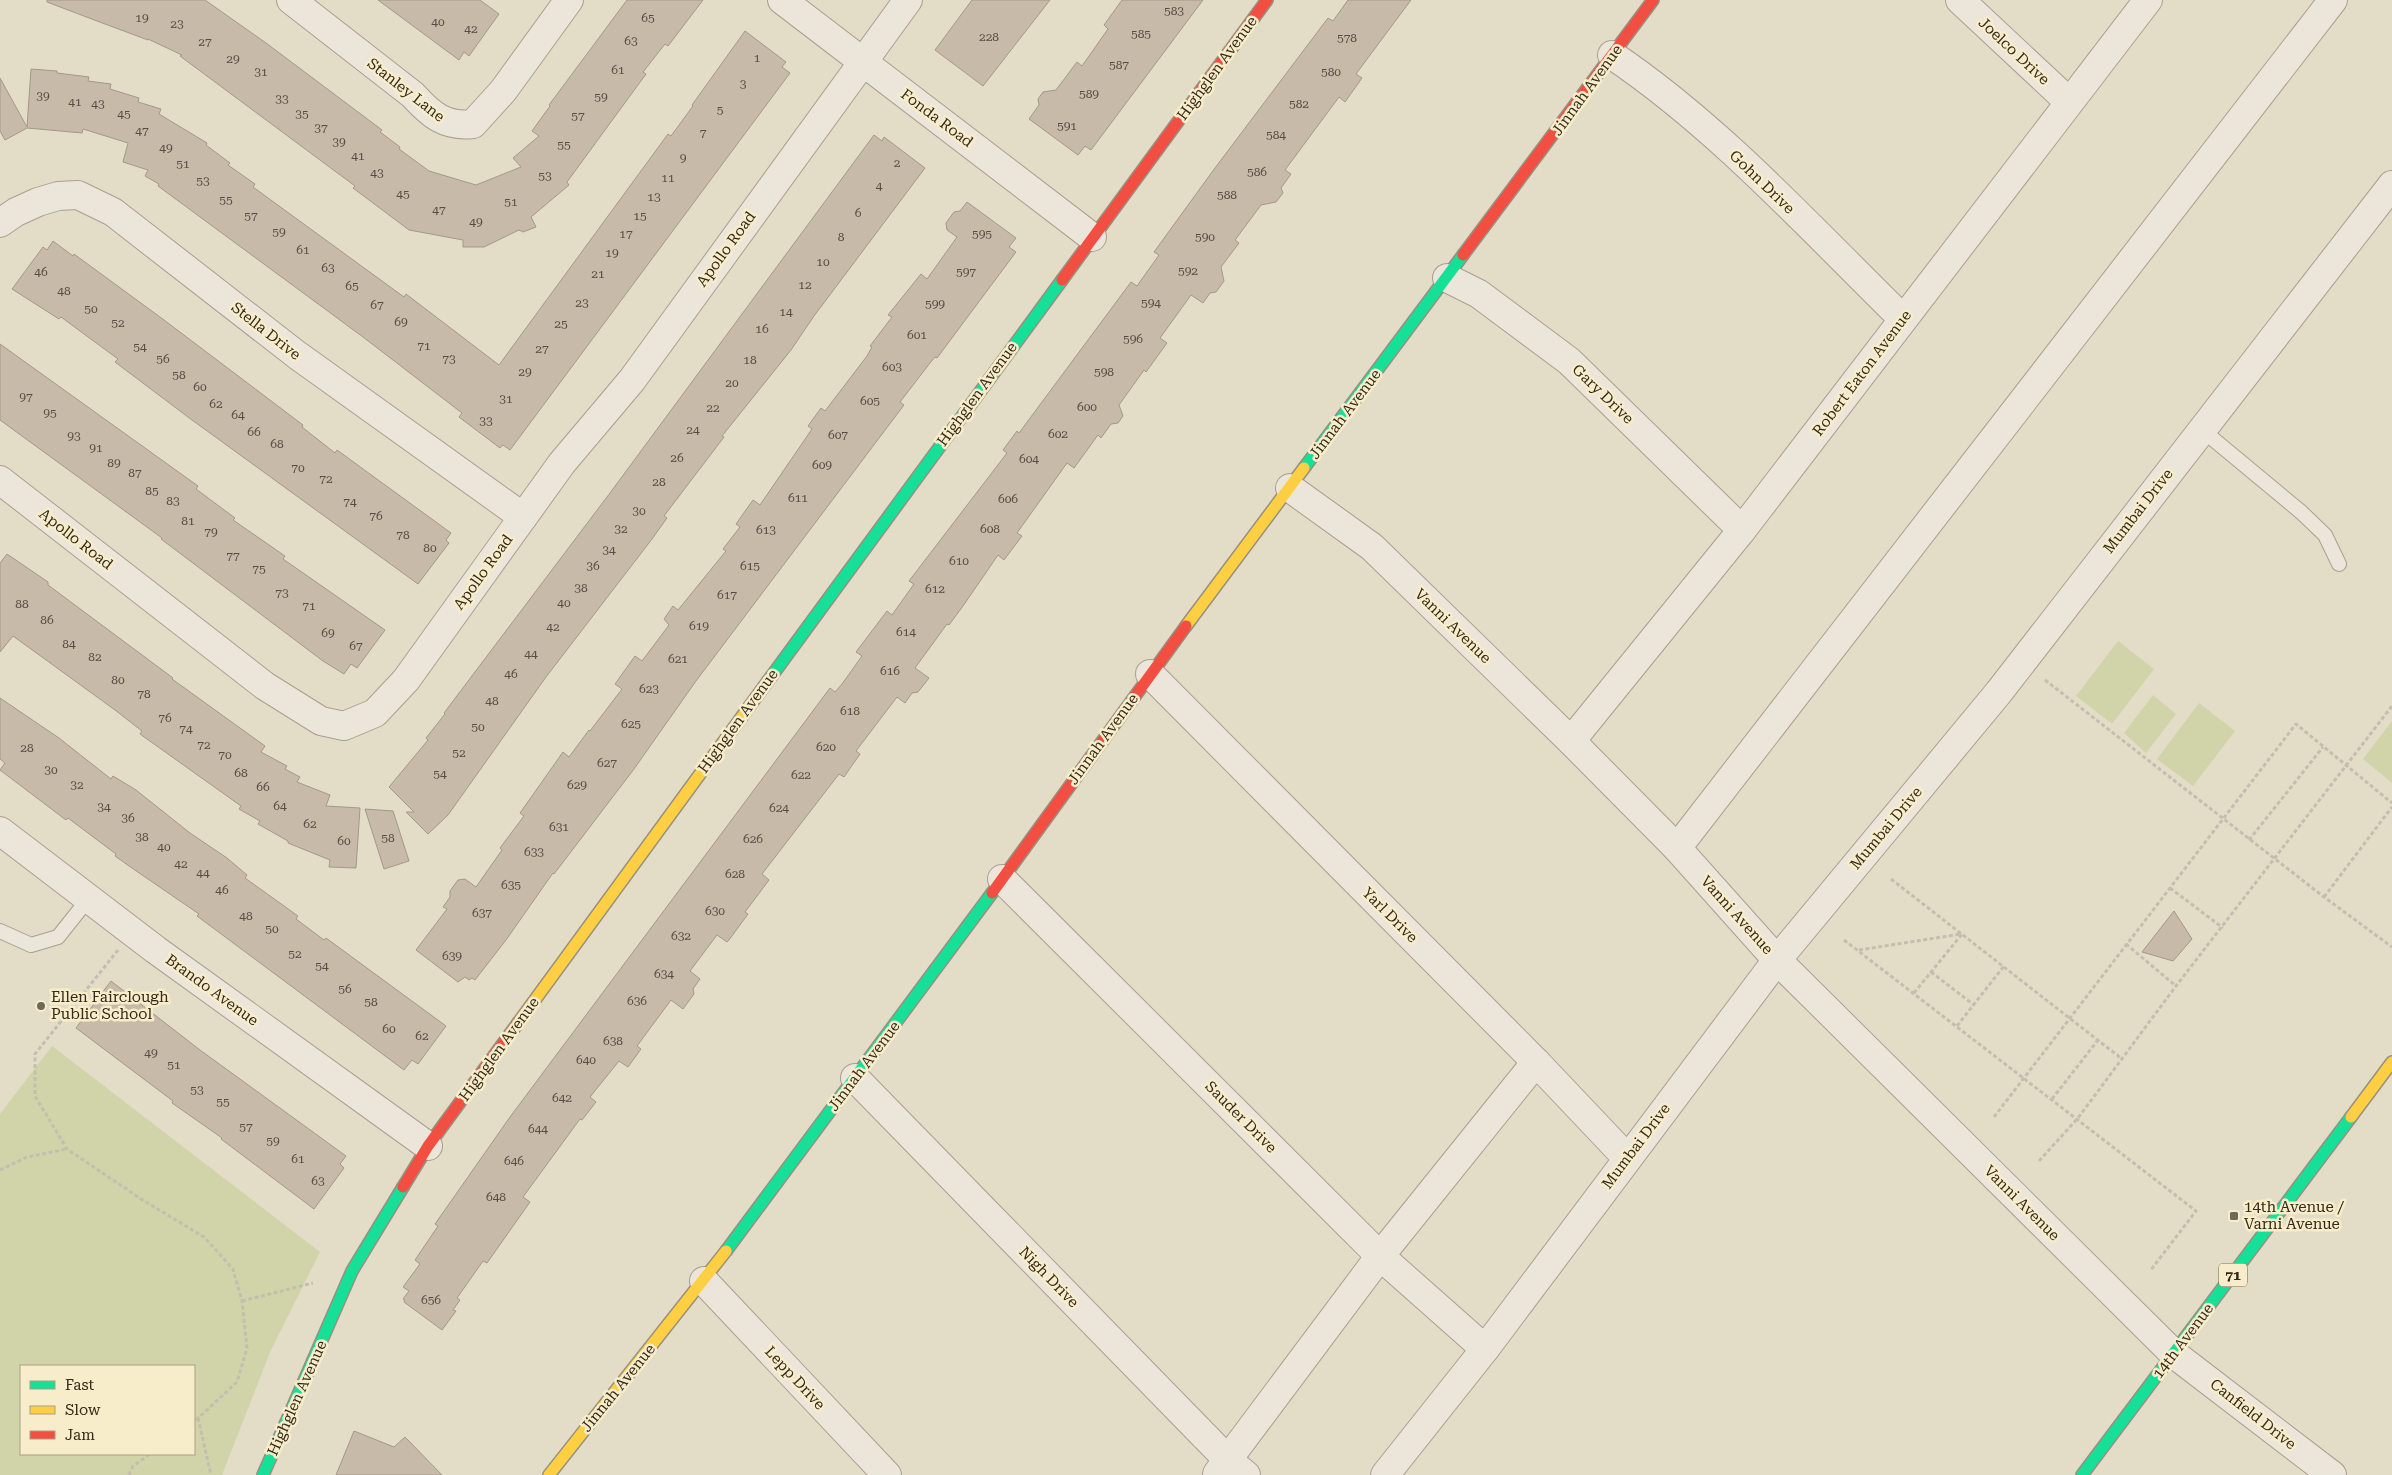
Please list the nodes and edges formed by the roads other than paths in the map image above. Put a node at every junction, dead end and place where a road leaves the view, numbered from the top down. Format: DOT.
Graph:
graph roads {
  1 [pos="291,0"];
  2 [pos="569,0"];
  3 [pos="782,0"];
  4 [pos="908,0"];
  5 [pos="1267,0"];
  6 [pos="1653,0"];
  7 [pos="1960,0"];
  8 [pos="2148,0"];
  9 [pos="2333,0"];
  10 [pos="1612,55"];
  11 [pos="862,61"];
  12 [pos="2068,101"];
  13 [pos="2392,185"];
  14 [pos="0,223"];
  15 [pos="1092,237"];
  16 [pos="1447,278"];
  17 [pos="1903,319"];
  18 [pos="2201,429"];
  19 [pos="0,480"];
  20 [pos="1290,488"];
  21 [pos="522,517"];
  22 [pos="1742,530"];
  23 [pos="2339,564"];
  24 [pos="1150,674"];
  25 [pos="1571,741"];
  26 [pos="0,831"];
  27 [pos="1677,848"];
  28 [pos="1002,879"];
  29 [pos="89,898"];
  30 [pos="0,931"];
  31 [pos="1777,960"];
  32 [pos="1536,1062"];
  33 [pos="2392,1062"];
  34 [pos="855,1078"];
  35 [pos="428,1146"];
  36 [pos="1627,1158"];
  37 [pos="1380,1256"];
  38 [pos="704,1281"];
  39 [pos="1485,1349"];
  40 [pos="2174,1354"];
  41 [pos="1230,1470"];
  42 [pos="263,1475"];
  43 [pos="549,1475"];
  44 [pos="887,1475"];
  45 [pos="1385,1475"];
  46 [pos="2082,1475"];
  47 [pos="2332,1475"];
  1 -- 2 [label="street, Stanley Lane"];
  3 -- 11 [label="street, Fonda Road"];
  4 -- 11 [label="street, Apollo Road"];
  5 -- 15 [label="street, Highglen Avenue"];
  6 -- 10 [label="street, Jinnah Avenue"];
  7 -- 12 [label="street, Joelco Drive"];
  8 -- 12 [label="street, Robert Eaton Avenue"];
  9 -- 27 [label="street"];
  10 -- 16 [label="street, Jinnah Avenue"];
  10 -- 17 [label="street, Gohn Drive"];
  11 -- 15 [label="street, Fonda Road"];
  11 -- 21 [label="street, Apollo Road"];
  12 -- 17 [label="street, Robert Eaton Avenue"];
  13 -- 18 [label="street, Mumbai Drive"];
  14 -- 21 [label="street, Stella Drive"];
  15 -- 35 [label="street, Highglen Avenue"];
  16 -- 20 [label="street, Jinnah Avenue"];
  16 -- 22 [label="street, Gary Drive"];
  17 -- 22 [label="street, Robert Eaton Avenue"];
  18 -- 23 [label="lane"];
  18 -- 31 [label="street, Mumbai Drive"];
  19 -- 21 [label="street, Apollo Road"];
  20 -- 24 [label="street, Jinnah Avenue"];
  20 -- 25 [label="street, Vanni Avenue"];
  22 -- 25 [label="street, Robert Eaton Avenue"];
  24 -- 28 [label="street, Jinnah Avenue"];
  24 -- 32 [label="street, Yarl Drive"];
  25 -- 27 [label="street, Vanni Avenue"];
  26 -- 29 [label="street, Brando Avenue"];
  27 -- 31 [label="street, Vanni Avenue"];
  28 -- 34 [label="street, Jinnah Avenue"];
  28 -- 37 [label="street, Sauder Drive"];
  29 -- 30 [label="lane"];
  29 -- 35 [label="street, Brando Avenue"];
  31 -- 36 [label="street, Mumbai Drive"];
  31 -- 40 [label="street, Vanni Avenue"];
  32 -- 36 [label="street, Yarl Drive"];
  32 -- 37 [label="street"];
  33 -- 40 [label="street, 14th Avenue / 71"];
  34 -- 38 [label="street, Jinnah Avenue"];
  34 -- 41 [label="street, Nigh Drive"];
  35 -- 42 [label="street, Highglen Avenue"];
  36 -- 39 [label="street, Mumbai Drive"];
  37 -- 39 [label="street, Sauder Drive"];
  37 -- 41 [label="street"];
  38 -- 43 [label="street, Jinnah Avenue"];
  38 -- 44 [label="street, Lepp Drive"];
  39 -- 45 [label="street, Mumbai Drive"];
  40 -- 46 [label="street, 14th Avenue / 71"];
  40 -- 47 [label="street, Canfield Drive"];
}
